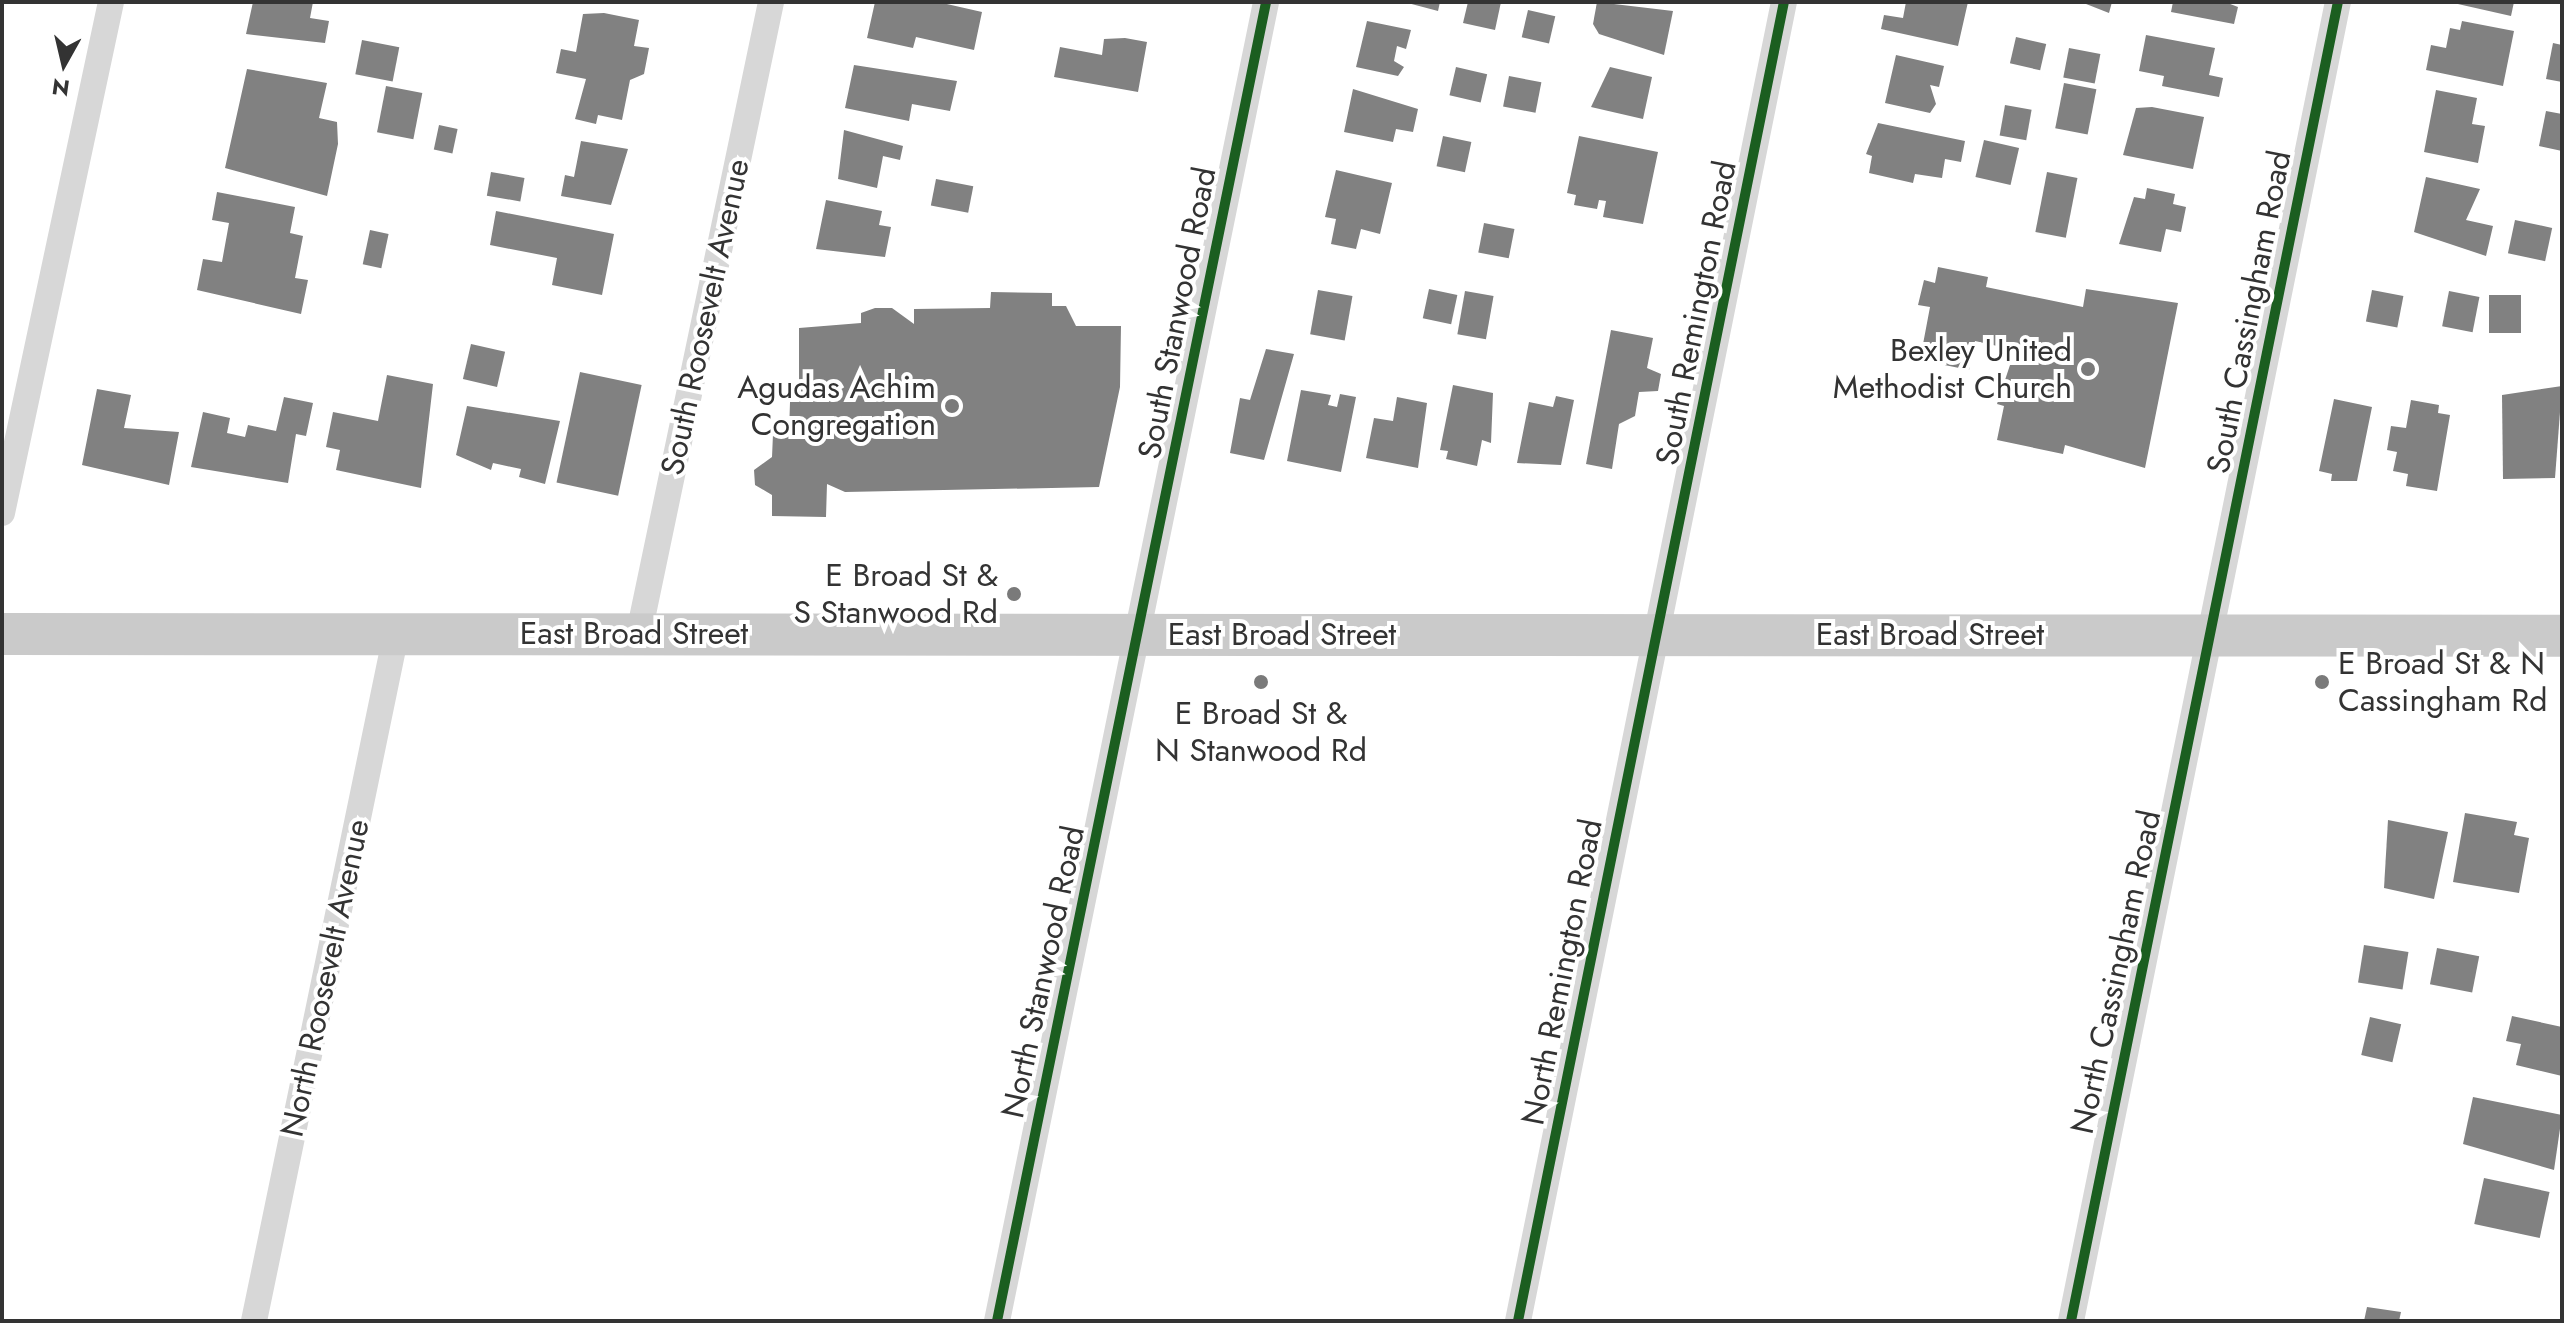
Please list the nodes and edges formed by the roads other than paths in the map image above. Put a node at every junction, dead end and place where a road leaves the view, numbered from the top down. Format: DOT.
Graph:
graph roads {
  1 [pos="111,2"];
  2 [pos="771,2"];
  3 [pos="1266,2"];
  4 [pos="1784,2"];
  5 [pos="2338,2"];
  6 [pos="2,513"];
  7 [pos="639,633"];
  8 [pos="2212,633"];
  9 [pos="2,634"];
  10 [pos="396,634"];
  11 [pos="1139,634"];
  12 [pos="1657,634"];
  13 [pos="2562,636"];
  14 [pos="254,1321"];
  15 [pos="997,1321"];
  16 [pos="1518,1321"];
  17 [pos="2071,1321"];
  1 -- 6 [label="street"];
  2 -- 7 [label="street, South Roosevelt Avenue"];
  3 -- 11 [label="street, South Stanwood Road"];
  4 -- 12 [label="street, South Remington Road"];
  5 -- 8 [label="street, South Cassingham Road"];
  7 -- 10 [label="main road, East Broad Street"];
  7 -- 11 [label="main road, East Broad Street"];
  8 -- 12 [label="main road, East Broad Street"];
  8 -- 13 [label="main road, East Broad Street"];
  8 -- 17 [label="street, North Cassingham Road"];
  9 -- 10 [label="main road, East Broad Street"];
  10 -- 14 [label="street, North Roosevelt Avenue"];
  11 -- 12 [label="main road, East Broad Street"];
  11 -- 15 [label="street, North Stanwood Road"];
  12 -- 16 [label="street, North Remington Road"];
}
